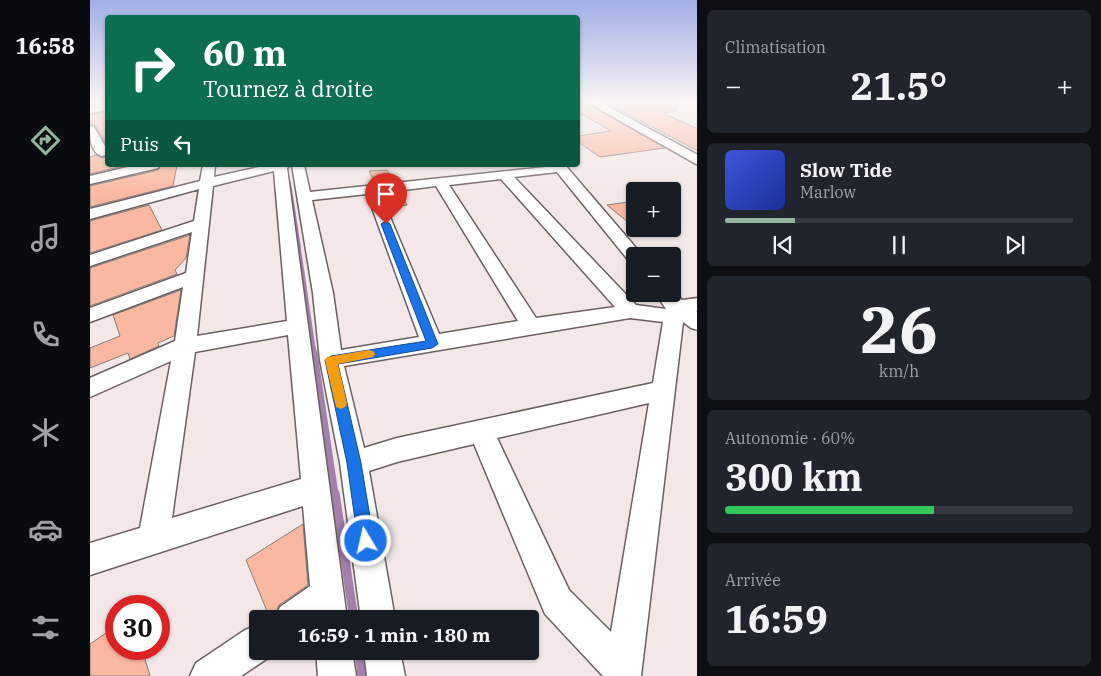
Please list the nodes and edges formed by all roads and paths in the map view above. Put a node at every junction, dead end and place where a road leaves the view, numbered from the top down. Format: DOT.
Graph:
graph roads {
  1 [pos="92,133"];
  2 [pos="646,133"];
  3 [pos="100,152"];
  4 [pos="697,161"];
  5 [pos="145,167"];
  6 [pos="270,167"];
  7 [pos="288,167"];
  8 [pos="289,167"];
  9 [pos="553,167"];
  10 [pos="561,167"];
  11 [pos="208,174"];
  12 [pos="504,174"];
  13 [pos="90,180"];
  14 [pos="440,181"];
  15 [pos="372,189"];
  16 [pos="304,197"];
  17 [pos="90,214"];
  18 [pos="202,224"];
  19 [pos="627,247"];
  20 [pos="90,261"];
  21 [pos="195,276"];
  22 [pos="682,309"];
  23 [pos="630,312"];
  24 [pos="90,315"];
  25 [pos="298,326"];
  26 [pos="531,326"];
  27 [pos="432,344"];
  28 [pos="185,346"];
  29 [pos="331,360"];
  30 [pos="90,388"];
  31 [pos="663,390"];
  32 [pos="481,431"];
  33 [pos="354,463"];
  34 [pos="317,488"];
  35 [pos="154,538"];
  36 [pos="90,559"];
  37 [pos="329,607"];
  38 [pos="377,610"];
  39 [pos="249,649"];
  40 [pos="335,660"];
  41 [pos="383,660"];
  42 [pos="622,673"];
  43 [pos="209,676"];
  44 [pos="337,676"];
  45 [pos="386,676"];
  1 -- 3 [label="street"];
  2 -- 4 [label="street"];
  5 -- 13 [label="street"];
  6 -- 11 [label="street"];
  7 -- 25 [label="street"];
  8 -- 16 [label="street"];
  9 -- 12 [label="street"];
  10 -- 19 [label="street"];
  11 -- 17 [label="street"];
  11 -- 18 [label="street"];
  12 -- 14 [label="street"];
  12 -- 23 [label="street"];
  14 -- 15 [label="street"];
  14 -- 26 [label="street"];
  15 -- 16 [label="street"];
  15 -- 27 [label="street"];
  16 -- 29 [label="street"];
  18 -- 20 [label="street"];
  18 -- 21 [label="street"];
  21 -- 24 [label="street"];
  21 -- 28 [label="street"];
  22 -- 23 [label="street"];
  22 -- 31 [label="street"];
  23 -- 26 [label="street"];
  25 -- 28 [label="street"];
  25 -- 34 [label="street"];
  26 -- 27 [label="street"];
  27 -- 29 [label="street"];
  28 -- 30 [label="street"];
  28 -- 35 [label="street"];
  29 -- 33 [label="street"];
  31 -- 32 [label="street"];
  31 -- 42 [label="street"];
  32 -- 33 [label="street"];
  32 -- 42 [label="street"];
  33 -- 38 [label="street"];
  34 -- 35 [label="street"];
  34 -- 37 [label="street"];
  35 -- 36 [label="street"];
  39 -- 43 [label="street"];
  40 -- 44 [label="street"];
  41 -- 45 [label="street"];
}
